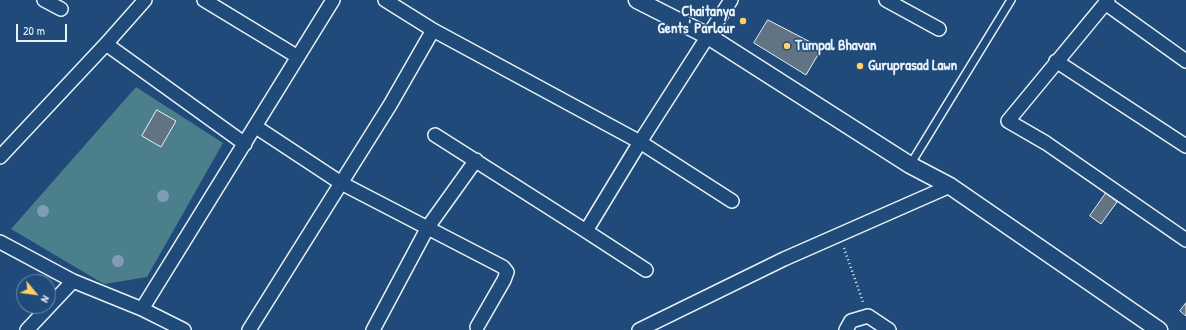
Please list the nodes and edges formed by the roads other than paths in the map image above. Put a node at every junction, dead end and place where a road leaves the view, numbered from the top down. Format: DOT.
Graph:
graph roads {
  1 [pos="44,0"];
  2 [pos="144,0"];
  3 [pos="204,0"];
  4 [pos="333,0"];
  5 [pos="385,0"];
  6 [pos="637,0"];
  7 [pos="731,0"];
  8 [pos="886,0"];
  9 [pos="1011,0"];
  10 [pos="1106,1"];
  11 [pos="61,9"];
  12 [pos="939,29"];
  13 [pos="433,30"];
  14 [pos="708,36"];
  15 [pos="106,44"];
  16 [pos="298,57"];
  17 [pos="1056,61"];
  18 [pos="1186,61"];
  19 [pos="256,127"];
  20 [pos="435,135"];
  21 [pos="640,142"];
  22 [pos="245,144"];
  23 [pos="1186,146"];
  24 [pos="0,157"];
  25 [pos="476,160"];
  26 [pos="910,165"];
  27 [pos="341,183"];
  28 [pos="950,186"];
  29 [pos="732,200"];
  30 [pos="428,227"];
  31 [pos="586,231"];
  32 [pos="1186,240"];
  33 [pos="0,242"];
  34 [pos="646,270"];
  35 [pos="73,281"];
  36 [pos="142,309"];
  37 [pos="476,327"];
  38 [pos="1152,328"];
  39 [pos="27,330"];
  40 [pos="184,330"];
  41 [pos="249,330"];
  42 [pos="373,330"];
  43 [pos="638,330"];
  44 [pos="846,330"];
  45 [pos="889,330"];
  1 -- 11 [label="street"];
  2 -- 15 [label="street"];
  3 -- 16 [label="street"];
  4 -- 16 [label="street"];
  5 -- 13 [label="street"];
  6 -- 14 [label="street"];
  7 -- 14 [label="street"];
  8 -- 12 [label="street"];
  9 -- 26 [label="lane"];
  10 -- 17 [label="street"];
  10 -- 18 [label="street"];
  13 -- 21 [label="street"];
  13 -- 27 [label="street"];
  14 -- 21 [label="street"];
  14 -- 26 [label="street"];
  15 -- 22 [label="street"];
  15 -- 24 [label="street"];
  16 -- 19 [label="street"];
  17 -- 23 [label="street"];
  17 -- 32 [label="street"];
  19 -- 22 [label="street"];
  19 -- 27 [label="street"];
  20 -- 25 [label="street"];
  21 -- 29 [label="street"];
  21 -- 31 [label="street"];
  22 -- 36 [label="street"];
  25 -- 30 [label="street"];
  25 -- 31 [label="street"];
  26 -- 28 [label="street"];
  27 -- 30 [label="street"];
  27 -- 41 [label="street"];
  28 -- 38 [label="street"];
  28 -- 43 [label="street"];
  30 -- 37 [label="street"];
  30 -- 42 [label="street"];
  31 -- 34 [label="street"];
  33 -- 35 [label="street"];
  35 -- 36 [label="street"];
  35 -- 39 [label="street"];
  36 -- 40 [label="street"];
  44 -- 45 [label="street"];
}
